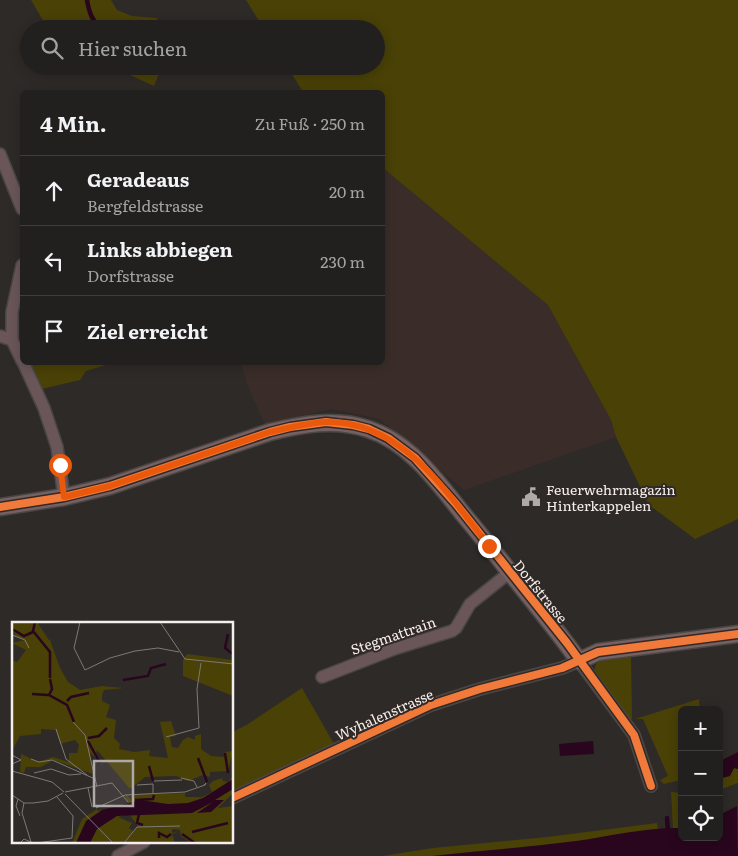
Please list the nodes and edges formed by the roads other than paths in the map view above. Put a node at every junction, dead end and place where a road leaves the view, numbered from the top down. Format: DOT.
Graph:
graph roads {
  1 [pos="0,154"];
  2 [pos="20,204"];
  3 [pos="20,274"];
  4 [pos="0,336"];
  5 [pos="12,340"];
  6 [pos="20,356"];
  7 [pos="24,365"];
  8 [pos="64,497"];
  9 [pos="0,507"];
  10 [pos="510,572"];
  11 [pos="738,634"];
  12 [pos="579,661"];
  13 [pos="322,677"];
  14 [pos="651,786"];
  15 [pos="234,797"];
  16 [pos="140,844"];
  17 [pos="118,856"];
  1 -- 2 [label="street"];
  3 -- 5 [label="street"];
  4 -- 5 [label="street"];
  5 -- 6 [label="street"];
  7 -- 8 [label="street"];
  8 -- 9 [label="street, Dorfstrasse"];
  8 -- 10 [label="street, Dorfstrasse"];
  10 -- 12 [label="street, Dorfstrasse"];
  10 -- 13 [label="street, Stegmattrain"];
  11 -- 12 [label="street"];
  12 -- 14 [label="street"];
  12 -- 15 [label="street, Wyhalenstrasse"];
  16 -- 17 [label="street"];
}
